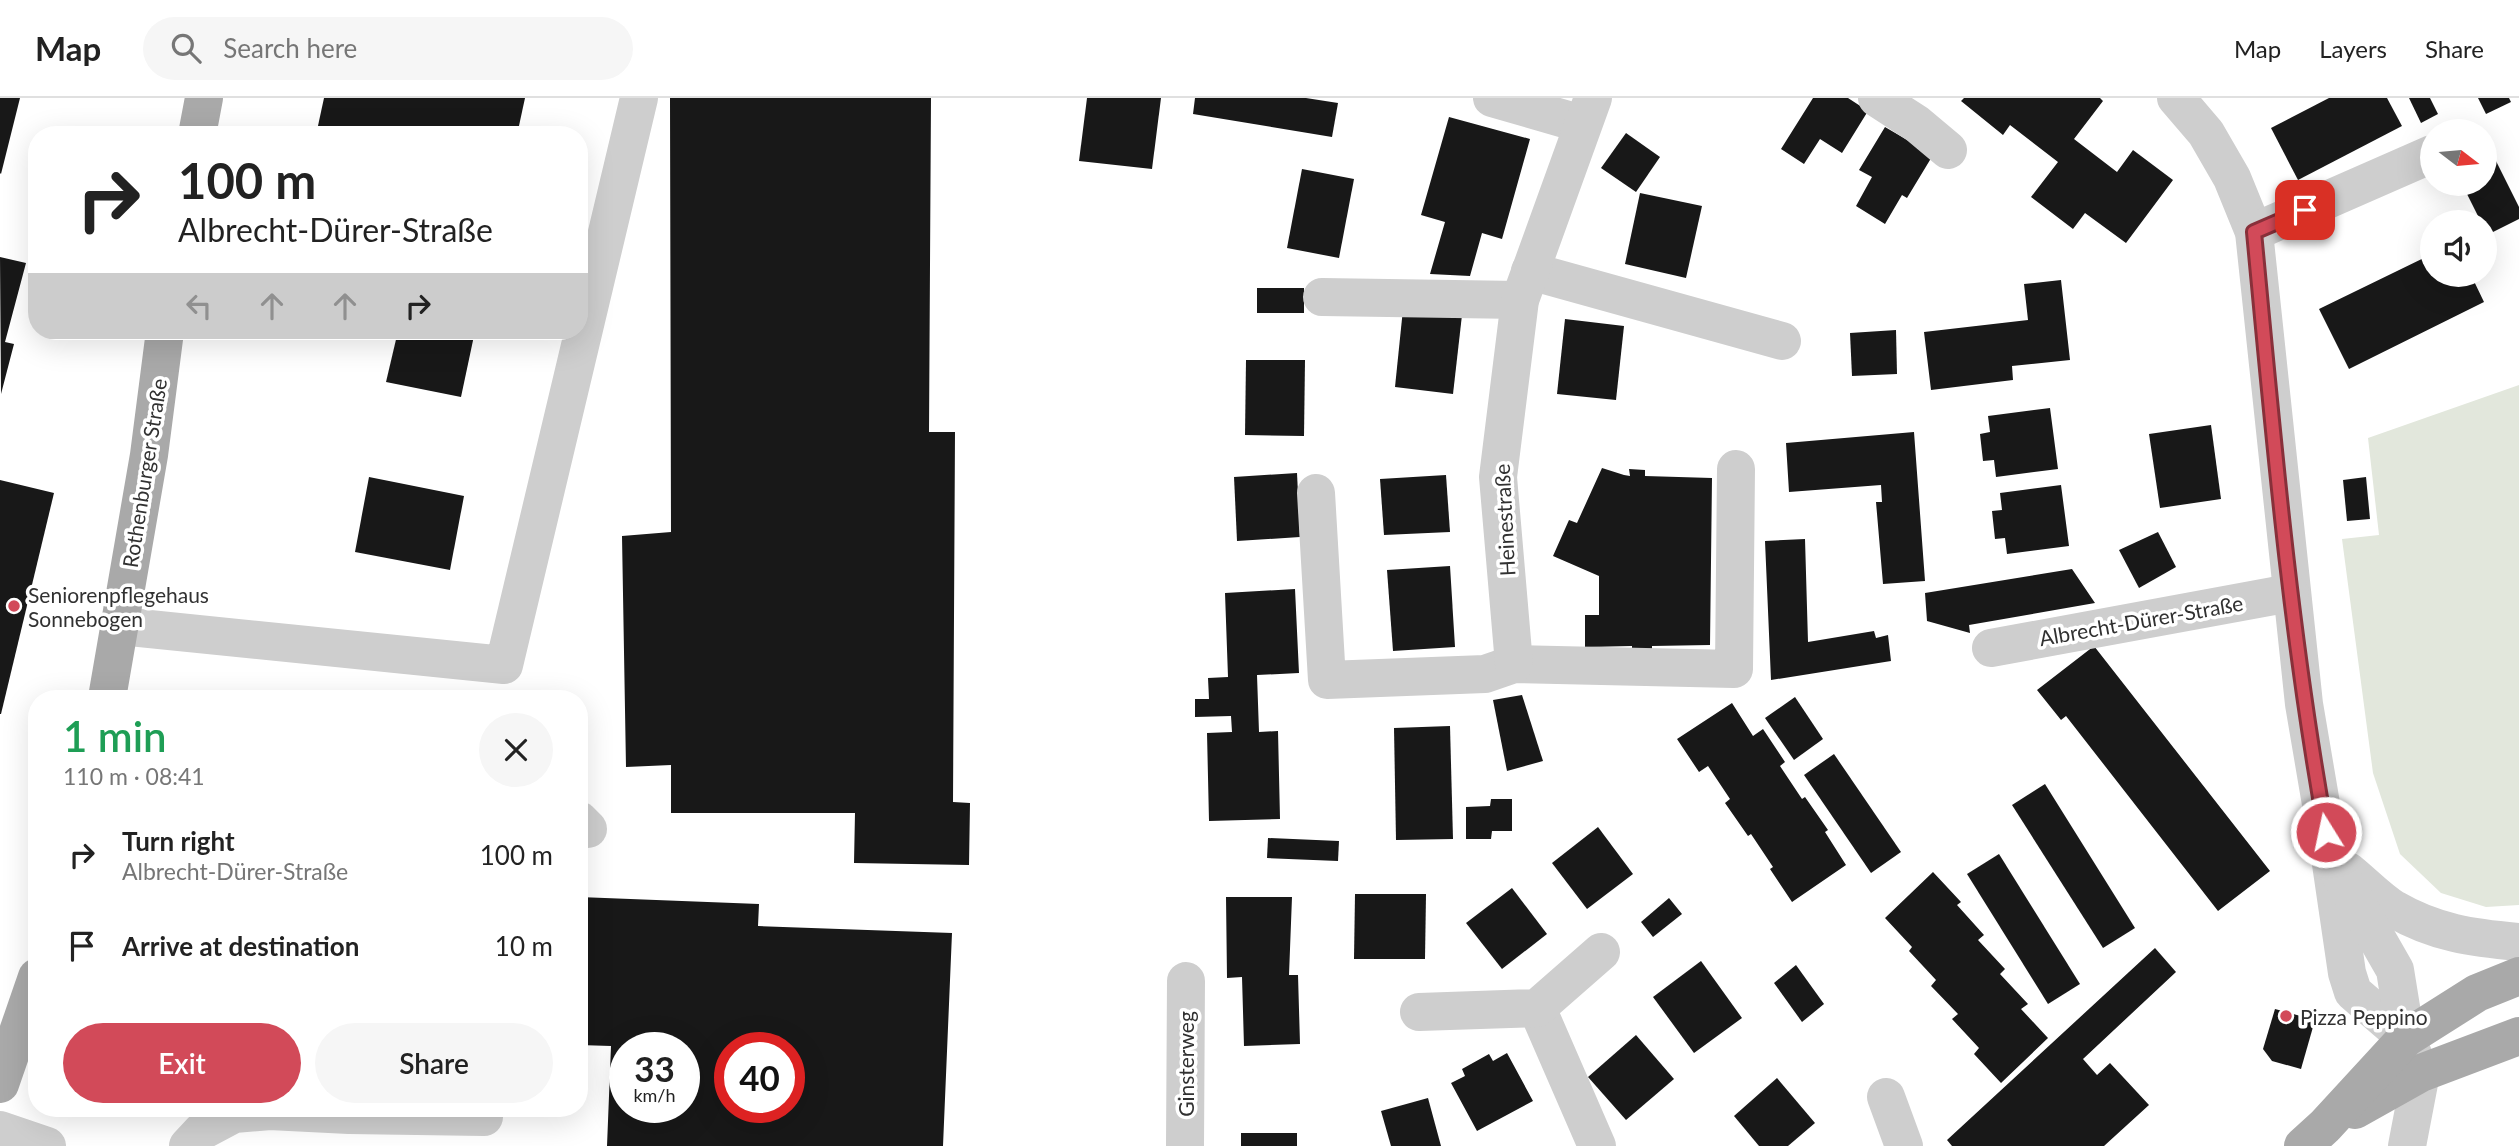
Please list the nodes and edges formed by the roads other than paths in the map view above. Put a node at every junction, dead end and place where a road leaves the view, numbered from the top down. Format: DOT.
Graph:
graph roads {
  1 [pos="204,98"];
  2 [pos="639,98"];
  3 [pos="1492,98"];
  4 [pos="1877,98"];
  5 [pos="2176,98"];
  6 [pos="1587,111"];
  7 [pos="199,126"];
  8 [pos="1948,150"];
  9 [pos="2420,159"];
  10 [pos="2254,232"];
  11 [pos="1525,286"];
  12 [pos="1322,297"];
  13 [pos="588,324"];
  14 [pos="164,340"];
  15 [pos="584,340"];
  16 [pos="1782,341"];
  17 [pos="1736,469"];
  18 [pos="1316,493"];
  19 [pos="2290,593"];
  20 [pos="120,626"];
  21 [pos="1991,648"];
  22 [pos="1514,664"];
  23 [pos="507,682"];
  24 [pos="108,690"];
  25 [pos="2330,857"];
  26 [pos="2519,942"];
  27 [pos="1601,953"];
  28 [pos="2519,976"];
  29 [pos="1186,981"];
  30 [pos="28,1003"];
  31 [pos="1537,1008"];
  32 [pos="1419,1012"];
  33 [pos="2519,1036"];
  34 [pos="2406,1038"];
  35 [pos="2421,1073"];
  36 [pos="0,1084"];
  37 [pos="1886,1097"];
  38 [pos="228,1117"];
  39 [pos="0,1130"];
  40 [pos="2314,1136"];
  41 [pos="47,1146"];
  42 [pos="188,1146"];
  43 [pos="1185,1146"];
  44 [pos="1597,1146"];
  45 [pos="1904,1146"];
  46 [pos="2407,1146"];
  1 -- 7 [label="main road"];
  2 -- 13 [label="street"];
  3 -- 6 [label="street, Heinestraße"];
  4 -- 8 [label="street"];
  5 -- 10 [label="street"];
  6 -- 11 [label="street, Heinestraße"];
  9 -- 10 [label="street"];
  10 -- 19 [label="street"];
  11 -- 12 [label="street"];
  11 -- 16 [label="street"];
  11 -- 22 [label="street, Heinestraße"];
  14 -- 20 [label="main road, Rothenburger Straße"];
  15 -- 23 [label="street"];
  17 -- 22 [label="street"];
  18 -- 22 [label="street"];
  19 -- 21 [label="street, Albrecht-Dürer-Straße"];
  19 -- 25 [label="street"];
  20 -- 23 [label="street"];
  20 -- 24 [label="main road, Rothenburger Straße"];
  25 -- 26 [label="street"];
  25 -- 34 [label="street"];
  27 -- 31 [label="street"];
  28 -- 34 [label="main road"];
  29 -- 43 [label="street, Ginsterweg"];
  30 -- 36 [label="main road"];
  31 -- 32 [label="street"];
  31 -- 44 [label="street"];
  33 -- 35 [label="main road"];
  34 -- 35 [label="street"];
  34 -- 40 [label="main road"];
  35 -- 40 [label="main road"];
  35 -- 46 [label="street"];
  37 -- 45 [label="street"];
  38 -- 42 [label="street"];
  39 -- 41 [label="street"];
}
